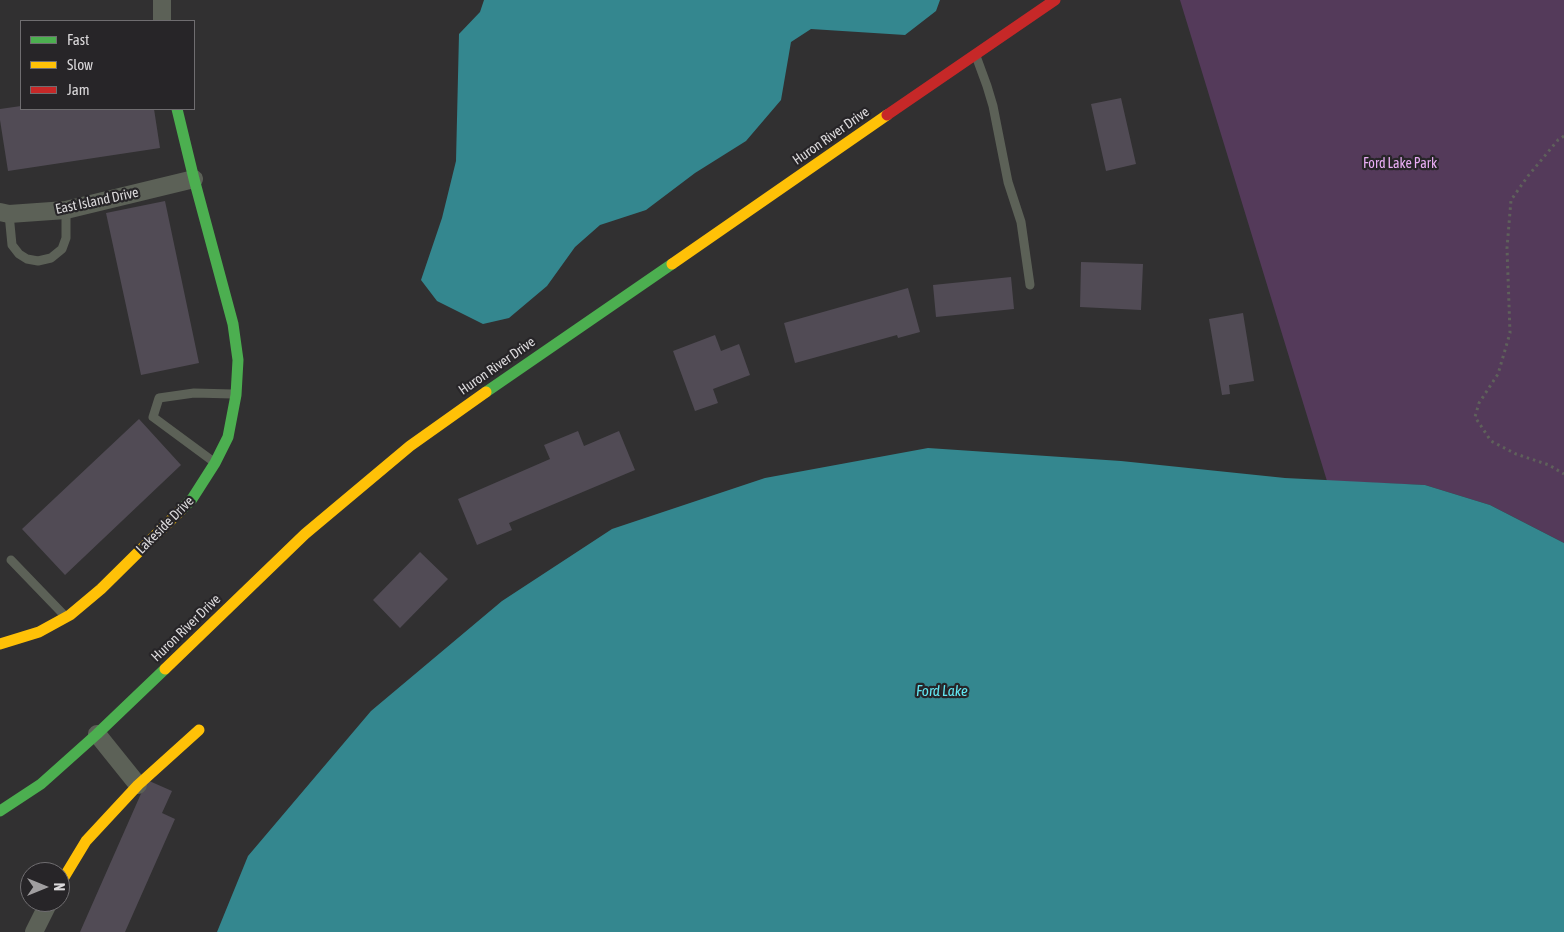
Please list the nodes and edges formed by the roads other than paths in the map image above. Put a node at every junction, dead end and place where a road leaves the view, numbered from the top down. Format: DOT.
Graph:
graph roads {
  1 [pos="162,0"];
  2 [pos="1055,0"];
  3 [pos="162,20"];
  4 [pos="976,55"];
  5 [pos="177,110"];
  6 [pos="194,178"];
  7 [pos="66,210"];
  8 [pos="4,213"];
  9 [pos="1030,285"];
  10 [pos="236,395"];
  11 [pos="215,463"];
  12 [pos="11,560"];
  13 [pos="66,617"];
  14 [pos="0,644"];
  15 [pos="199,730"];
  16 [pos="97,734"];
  17 [pos="138,785"];
  18 [pos="0,812"];
  19 [pos="70,867"];
  20 [pos="44,912"];
  21 [pos="34,932"];
  1 -- 3 [label="street"];
  2 -- 4 [label="main road, Huron River Drive"];
  4 -- 9 [label="lane"];
  4 -- 16 [label="main road, Huron River Drive"];
  5 -- 6 [label="main road, Lakeside Drive"];
  6 -- 7 [label="street, East Island Drive"];
  6 -- 10 [label="main road, Lakeside Drive"];
  7 -- 8 [label="street, East Island Drive"];
  7 -- 8 [label="lane"];
  10 -- 11 [label="main road, Lakeside Drive"];
  10 -- 11 [label="lane"];
  11 -- 13 [label="main road, Lakeside Drive"];
  12 -- 13 [label="lane"];
  13 -- 14 [label="main road, Lakeside Drive"];
  15 -- 17 [label="main road"];
  16 -- 17 [label="street"];
  16 -- 18 [label="main road, Huron River Drive"];
  17 -- 19 [label="main road"];
  20 -- 21 [label="street"];
}
